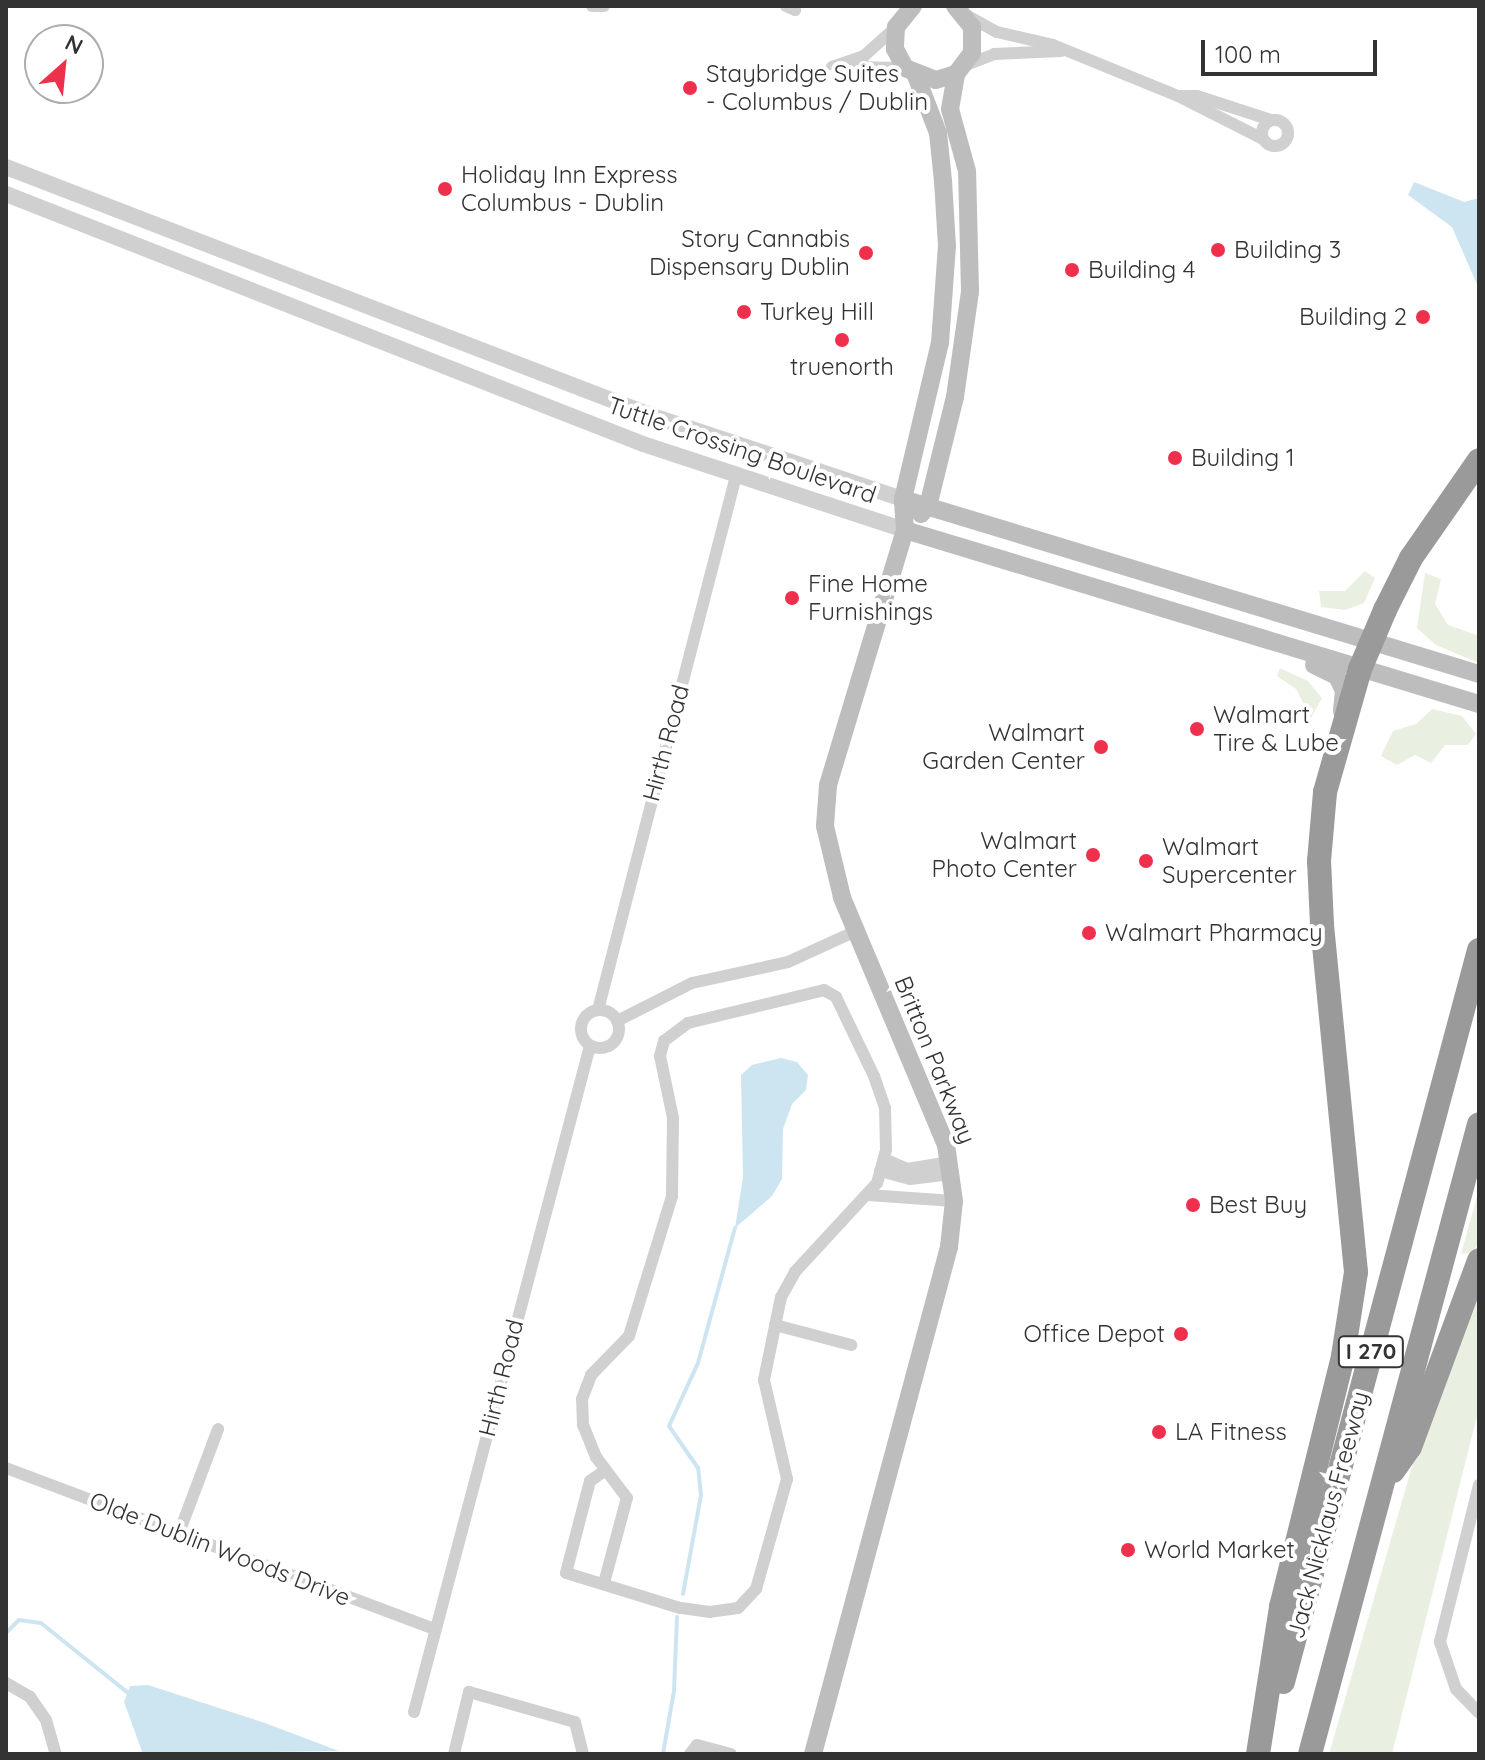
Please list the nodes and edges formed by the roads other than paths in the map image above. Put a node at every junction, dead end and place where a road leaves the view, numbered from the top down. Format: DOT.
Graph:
graph roads {
  1 [pos="592,6"];
  2 [pos="604,6"];
  3 [pos="958,8"];
  4 [pos="905,13"];
  5 [pos="1065,50"];
  6 [pos="961,69"];
  7 [pos="910,72"];
  8 [pos="1178,96"];
  9 [pos="1271,120"];
  10 [pos="1263,139"];
  11 [pos="6,167"];
  12 [pos="6,194"];
  13 [pos="1479,460"];
  14 [pos="736,476"];
  15 [pos="903,499"];
  16 [pos="928,506"];
  17 [pos="905,530"];
  18 [pos="1243,633"];
  19 [pos="1372,642"];
  20 [pos="1360,669"];
  21 [pos="1479,674"];
  22 [pos="1479,704"];
  23 [pos="1341,725"];
  24 [pos="856,931"];
  25 [pos="1479,950"];
  26 [pos="598,1010"];
  27 [pos="617,1021"];
  28 [pos="590,1046"];
  29 [pos="1479,1124"];
  30 [pos="882,1165"];
  31 [pos="951,1168"];
  32 [pos="906,1174"];
  33 [pos="868,1195"];
  34 [pos="906,1201"];
  35 [pos="954,1201"];
  36 [pos="1479,1260"];
  37 [pos="775,1325"];
  38 [pos="851,1345"];
  39 [pos="218,1429"];
  40 [pos="6,1468"];
  41 [pos="606,1470"];
  42 [pos="1479,1485"];
  43 [pos="1381,1490"];
  44 [pos="179,1533"];
  45 [pos="604,1583"];
  46 [pos="435,1629"];
  47 [pos="6,1683"];
  48 [pos="414,1712"];
  49 [pos="1479,1713"];
  50 [pos="56,1754"];
  51 [pos="454,1754"];
  52 [pos="583,1754"];
  53 [pos="690,1754"];
  54 [pos="731,1754"];
  55 [pos="813,1754"];
  56 [pos="1261,1754"];
  57 [pos="1310,1754"];
  1 -- 2 [label="street"];
  3 -- 5 [label="street"];
  3 -- 6 [label="main road"];
  4 -- 7 [label="main road"];
  4 -- 7 [label="street"];
  5 -- 6 [label="street"];
  5 -- 8 [label="street"];
  6 -- 7 [label="main road"];
  6 -- 16 [label="main road"];
  7 -- 15 [label="main road"];
  8 -- 9 [label="street"];
  8 -- 10 [label="street"];
  9 -- 10 [label="street"];
  9 -- 10 [label="street"];
  11 -- 15 [label="street, Tuttle Crossing Boulevard"];
  12 -- 14 [label="street, Tuttle Crossing Boulevard"];
  13 -- 19 [label="highway"];
  14 -- 17 [label="street, Tuttle Crossing Boulevard"];
  14 -- 26 [label="street, Hirth Road"];
  15 -- 16 [label="main road, Tuttle Crossing Boulevard"];
  15 -- 17 [label="main road"];
  16 -- 17 [label="main road"];
  16 -- 19 [label="main road, Tuttle Crossing Boulevard"];
  17 -- 18 [label="main road, Tuttle Crossing Boulevard"];
  17 -- 24 [label="main road, Britton Parkway"];
  18 -- 20 [label="main road, Tuttle Crossing Boulevard"];
  18 -- 23 [label="main road"];
  19 -- 20 [label="highway"];
  19 -- 21 [label="main road, Tuttle Crossing Boulevard"];
  20 -- 22 [label="main road, Tuttle Crossing Boulevard"];
  20 -- 23 [label="highway"];
  23 -- 56 [label="highway"];
  24 -- 27 [label="street"];
  24 -- 31 [label="main road, Britton Parkway"];
  25 -- 56 [label="highway, Jack Nicklaus Freeway / I 270"];
  26 -- 27 [label="street"];
  26 -- 28 [label="street"];
  27 -- 28 [label="street"];
  28 -- 46 [label="street, Hirth Road"];
  29 -- 43 [label="highway, Jack Nicklaus Freeway / I 270"];
  30 -- 32 [label="street"];
  30 -- 33 [label="street"];
  30 -- 41 [label="street"];
  31 -- 32 [label="street"];
  31 -- 35 [label="main road, Britton Parkway"];
  32 -- 34 [label="street"];
  33 -- 34 [label="street"];
  33 -- 37 [label="street"];
  34 -- 35 [label="street"];
  35 -- 55 [label="main road, Britton Parkway"];
  36 -- 43 [label="highway"];
  37 -- 38 [label="street"];
  37 -- 45 [label="street"];
  39 -- 44 [label="street"];
  40 -- 44 [label="street, Olde Dublin Woods Drive"];
  41 -- 45 [label="street"];
  41 -- 45 [label="street"];
  42 -- 49 [label="street"];
  43 -- 57 [label="highway, Jack Nicklaus Freeway / I 270"];
  44 -- 46 [label="street, Olde Dublin Woods Drive"];
  46 -- 48 [label="street, Hirth Road"];
  47 -- 50 [label="street"];
  51 -- 52 [label="street"];
  53 -- 54 [label="street"];
}
